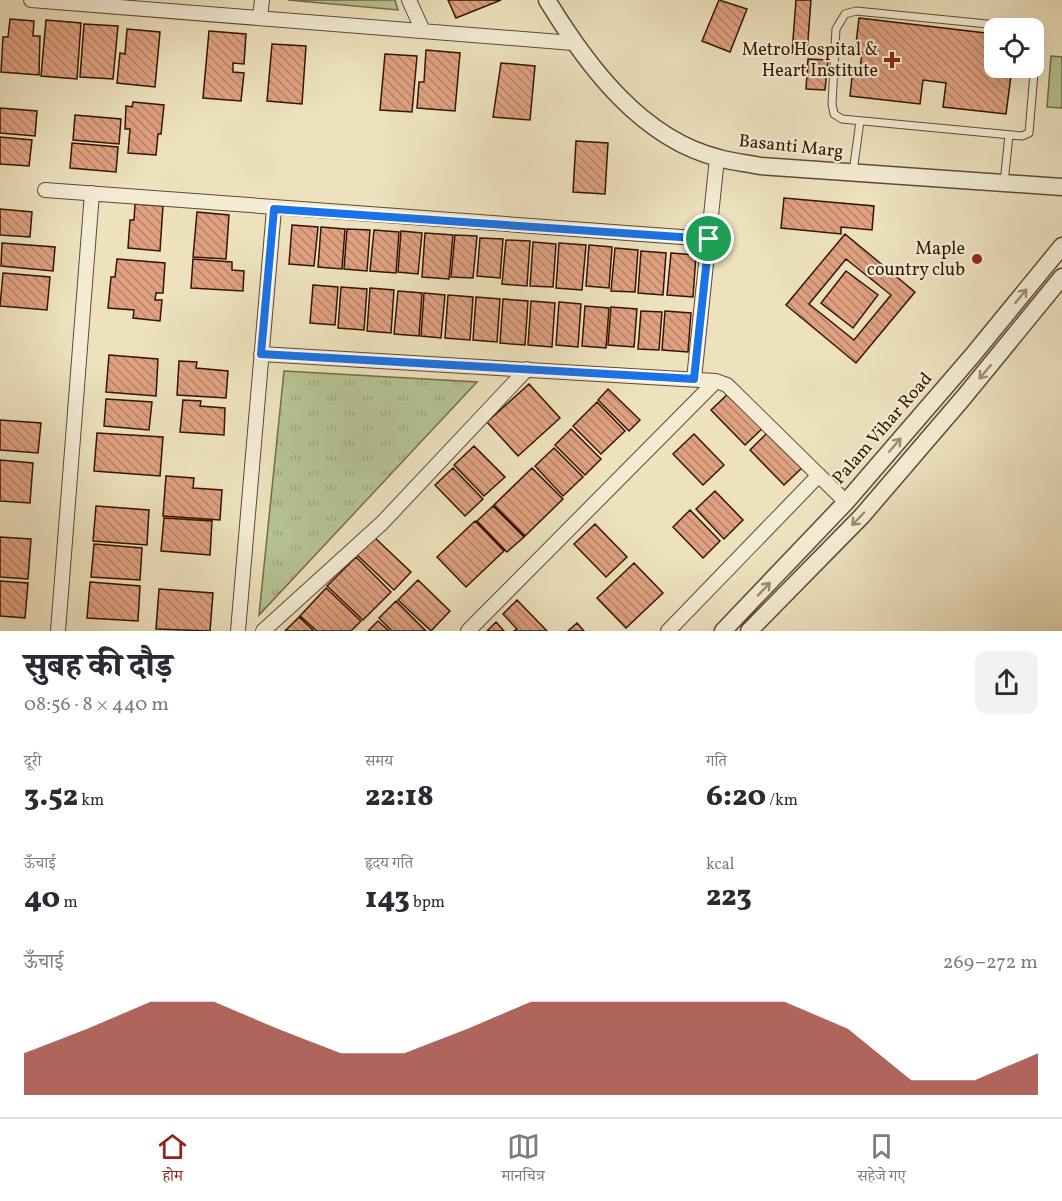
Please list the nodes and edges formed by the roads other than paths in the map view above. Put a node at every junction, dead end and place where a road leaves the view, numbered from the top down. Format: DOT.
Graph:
graph roads {
  1 [pos="31,0"];
  2 [pos="262,0"];
  3 [pos="409,0"];
  4 [pos="547,0"];
  5 [pos="260,18"];
  6 [pos="984,24"];
  7 [pos="423,31"];
  8 [pos="573,43"];
  9 [pos="1035,78"];
  10 [pos="860,121"];
  11 [pos="1009,135"];
  12 [pos="717,158"];
  13 [pos="853,172"];
  14 [pos="1004,183"];
  15 [pos="1062,187"];
  16 [pos="45,190"];
  17 [pos="92,193"];
  18 [pos="274,209"];
  19 [pos="709,239"];
  20 [pos="1062,246"];
  21 [pos="1062,277"];
  22 [pos="261,354"];
  23 [pos="527,369"];
  24 [pos="694,379"];
  25 [pos="716,381"];
  26 [pos="819,475"];
  27 [pos="846,502"];
  28 [pos="728,630"];
  29 [pos="58,631"];
  30 [pos="238,631"];
  31 [pos="263,631"];
  32 [pos="468,631"];
  33 [pos="668,631"];
  34 [pos="749,631"];
  1 -- 5 [label="street"];
  2 -- 5 [label="street"];
  3 -- 7 [label="street"];
  4 -- 8 [label="street, Basanti Marg"];
  5 -- 7 [label="street"];
  6 -- 10 [label="lane"];
  7 -- 8 [label="street"];
  8 -- 12 [label="street, Basanti Marg"];
  9 -- 11 [label="lane"];
  10 -- 11 [label="lane"];
  10 -- 13 [label="lane"];
  11 -- 14 [label="lane"];
  12 -- 13 [label="street, Basanti Marg"];
  12 -- 19 [label="street"];
  13 -- 14 [label="street, Basanti Marg"];
  14 -- 15 [label="street, Basanti Marg"];
  16 -- 17 [label="street"];
  17 -- 18 [label="street"];
  17 -- 29 [label="street"];
  18 -- 19 [label="street"];
  18 -- 22 [label="street"];
  19 -- 24 [label="street"];
  27 -- 20 [label="street, Palam Vihar Road, one-way"];
  21 -- 34 [label="street, one-way"];
  22 -- 23 [label="street"];
  22 -- 30 [label="street"];
  23 -- 24 [label="street"];
  23 -- 31 [label="street"];
  24 -- 25 [label="street"];
  25 -- 26 [label="street"];
  25 -- 32 [label="street"];
  26 -- 27 [label="street"];
  26 -- 33 [label="street"];
  28 -- 27 [label="street, Palam Vihar Road, one-way"];
}
